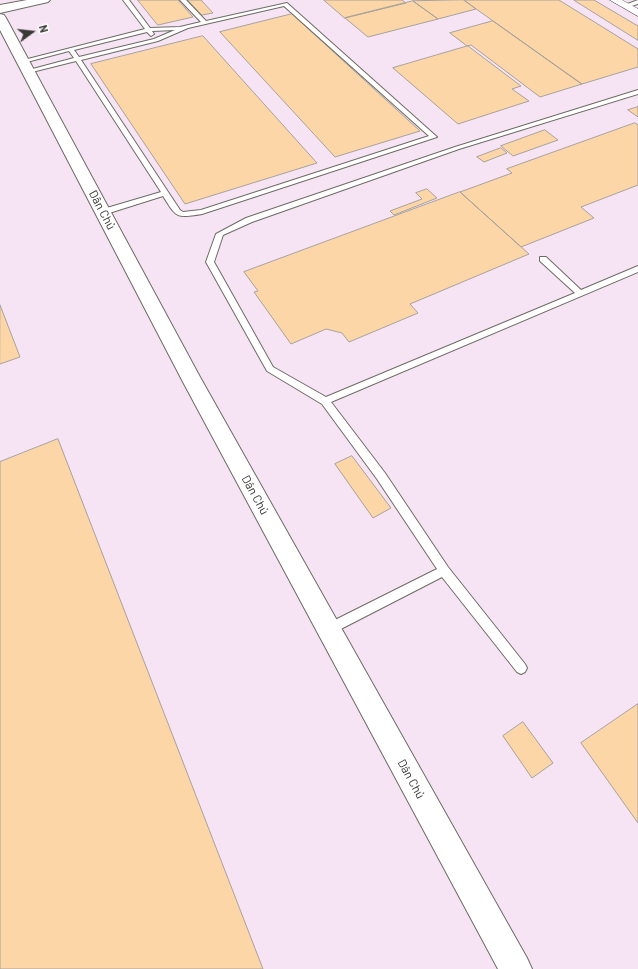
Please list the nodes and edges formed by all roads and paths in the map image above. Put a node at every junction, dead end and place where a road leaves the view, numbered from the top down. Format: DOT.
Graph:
graph roads {
  1 [pos="44,0"];
  2 [pos="126,0"];
  3 [pos="183,0"];
  4 [pos="615,0"];
  5 [pos="638,2"];
  6 [pos="625,6"];
  7 [pos="0,9"];
  8 [pos="638,13"];
  9 [pos="0,18"];
  10 [pos="204,22"];
  11 [pos="186,27"];
  12 [pos="148,30"];
  13 [pos="156,40"];
  14 [pos="71,50"];
  15 [pos="78,59"];
  16 [pos="25,66"];
  17 [pos="638,92"];
  18 [pos="165,193"];
  19 [pos="103,212"];
  20 [pos="543,260"];
  21 [pos="638,269"];
  22 [pos="579,292"];
  23 [pos="325,401"];
  24 [pos="444,571"];
  25 [pos="329,629"];
  26 [pos="521,668"];
  27 [pos="516,969"];
  1 -- 7 [label="main road"];
  2 -- 12 [label="lane"];
  3 -- 10 [label="lane"];
  4 -- 6 [label="street"];
  5 -- 6 [label="lane"];
  6 -- 8 [label="street"];
  9 -- 16 [label="main road, Dân Chủ"];
  10 -- 11 [label="lane"];
  10 -- 18 [label="lane"];
  11 -- 12 [label="lane"];
  11 -- 13 [label="lane"];
  12 -- 13 [label="lane"];
  12 -- 14 [label="lane"];
  13 -- 15 [label="lane"];
  14 -- 15 [label="lane"];
  14 -- 16 [label="lane"];
  15 -- 16 [label="lane"];
  15 -- 18 [label="lane"];
  16 -- 19 [label="main road, Dân Chủ"];
  17 -- 23 [label="lane"];
  18 -- 19 [label="lane"];
  19 -- 25 [label="main road, Dân Chủ"];
  20 -- 22 [label="lane"];
  21 -- 22 [label="lane"];
  22 -- 23 [label="lane"];
  23 -- 24 [label="lane"];
  24 -- 25 [label="lane"];
  24 -- 26 [label="lane"];
  25 -- 27 [label="main road, Dân Chủ"];
}
